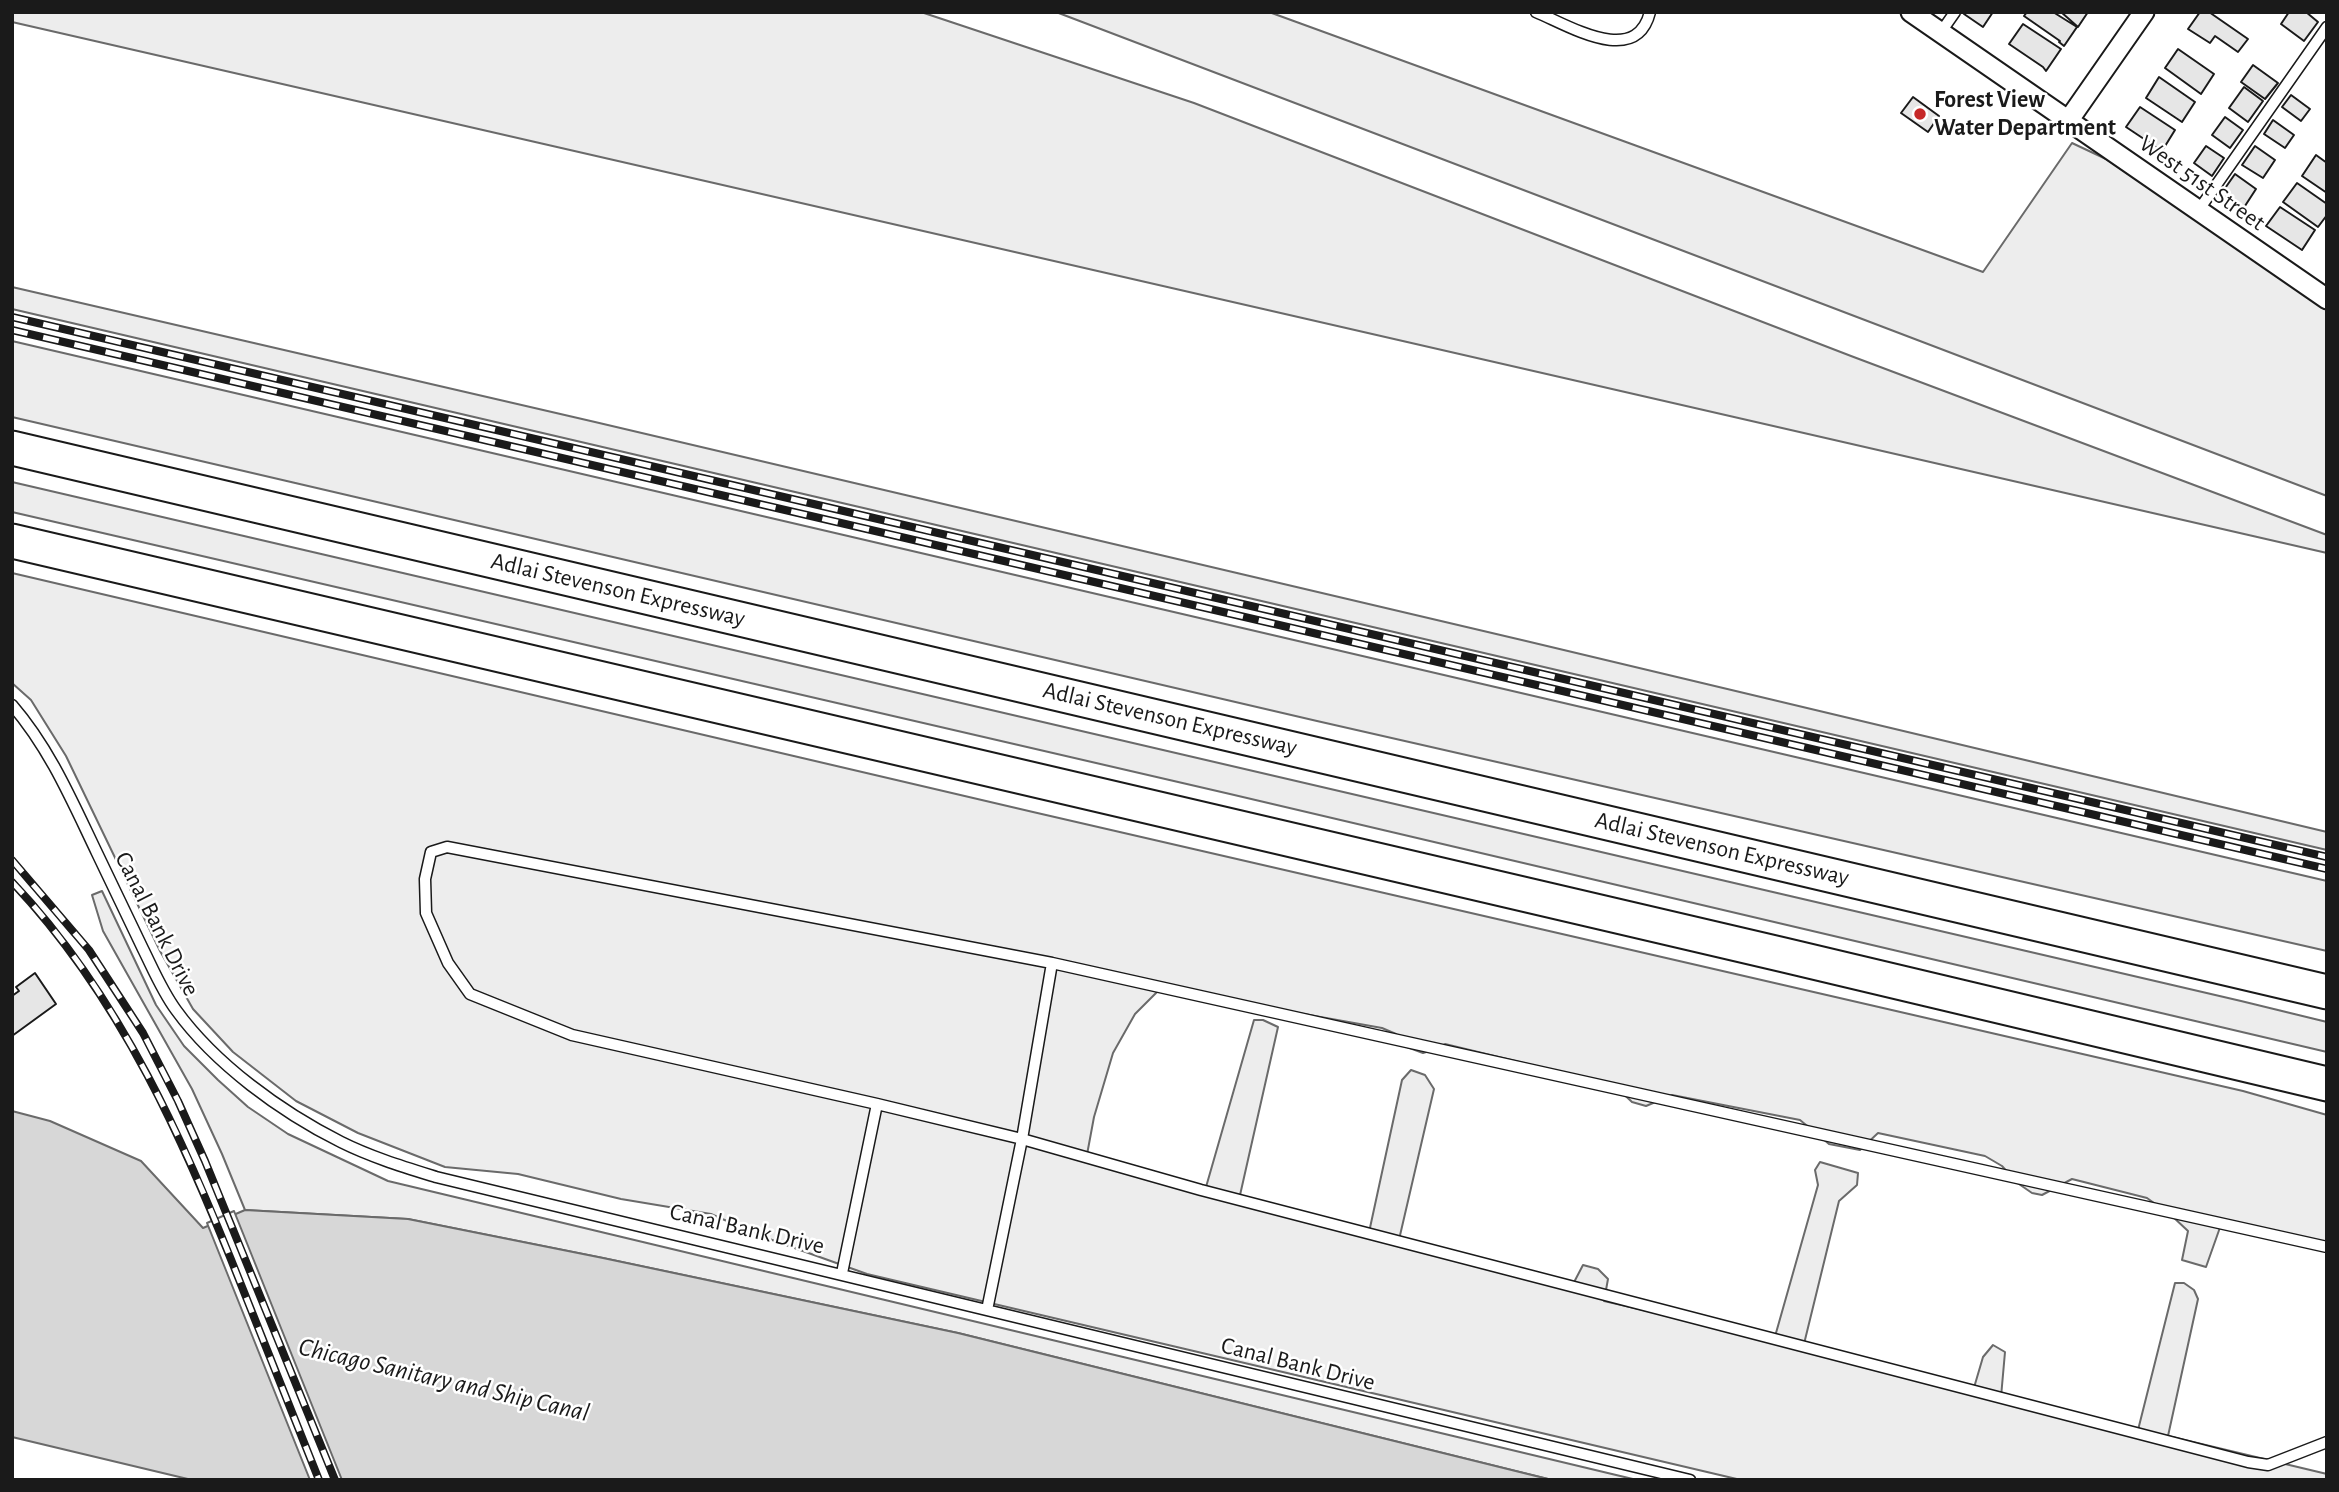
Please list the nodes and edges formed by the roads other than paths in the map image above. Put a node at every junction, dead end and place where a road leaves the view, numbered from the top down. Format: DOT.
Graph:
graph roads {
  1 [pos="1536,12"];
  2 [pos="1650,12"];
  3 [pos="1912,12"];
  4 [pos="1955,12"];
  5 [pos="2144,12"];
  6 [pos="2327,27"];
  7 [pos="1941,32"];
  8 [pos="2068,121"];
  9 [pos="2199,211"];
  10 [pos="2327,299"];
  11 [pos="12,448"];
  12 [pos="12,541"];
  13 [pos="12,705"];
  14 [pos="1052,963"];
  15 [pos="2327,992"];
  16 [pos="2327,1084"];
  17 [pos="877,1104"];
  18 [pos="1021,1139"];
  19 [pos="2327,1247"];
  20 [pos="842,1273"];
  21 [pos="987,1310"];
  22 [pos="2327,1441"];
  23 [pos="1690,1480"];
  1 -- 2 [label="lane"];
  3 -- 7 [label="street, West 51st Street"];
  4 -- 7 [label="lane"];
  5 -- 8 [label="street"];
  6 -- 9 [label="lane"];
  7 -- 8 [label="street, West 51st Street"];
  8 -- 9 [label="street, West 51st Street"];
  9 -- 10 [label="street, West 51st Street"];
  11 -- 15 [label="highway, Adlai Stevenson Expressway"];
  12 -- 16 [label="highway"];
  13 -- 20 [label="lane, Canal Bank Drive"];
  14 -- 17 [label="lane"];
  14 -- 18 [label="lane"];
  14 -- 19 [label="lane"];
  17 -- 18 [label="lane"];
  17 -- 20 [label="lane"];
  18 -- 21 [label="lane"];
  18 -- 22 [label="lane"];
  20 -- 21 [label="lane, Canal Bank Drive"];
  21 -- 23 [label="lane, Canal Bank Drive"];
}
